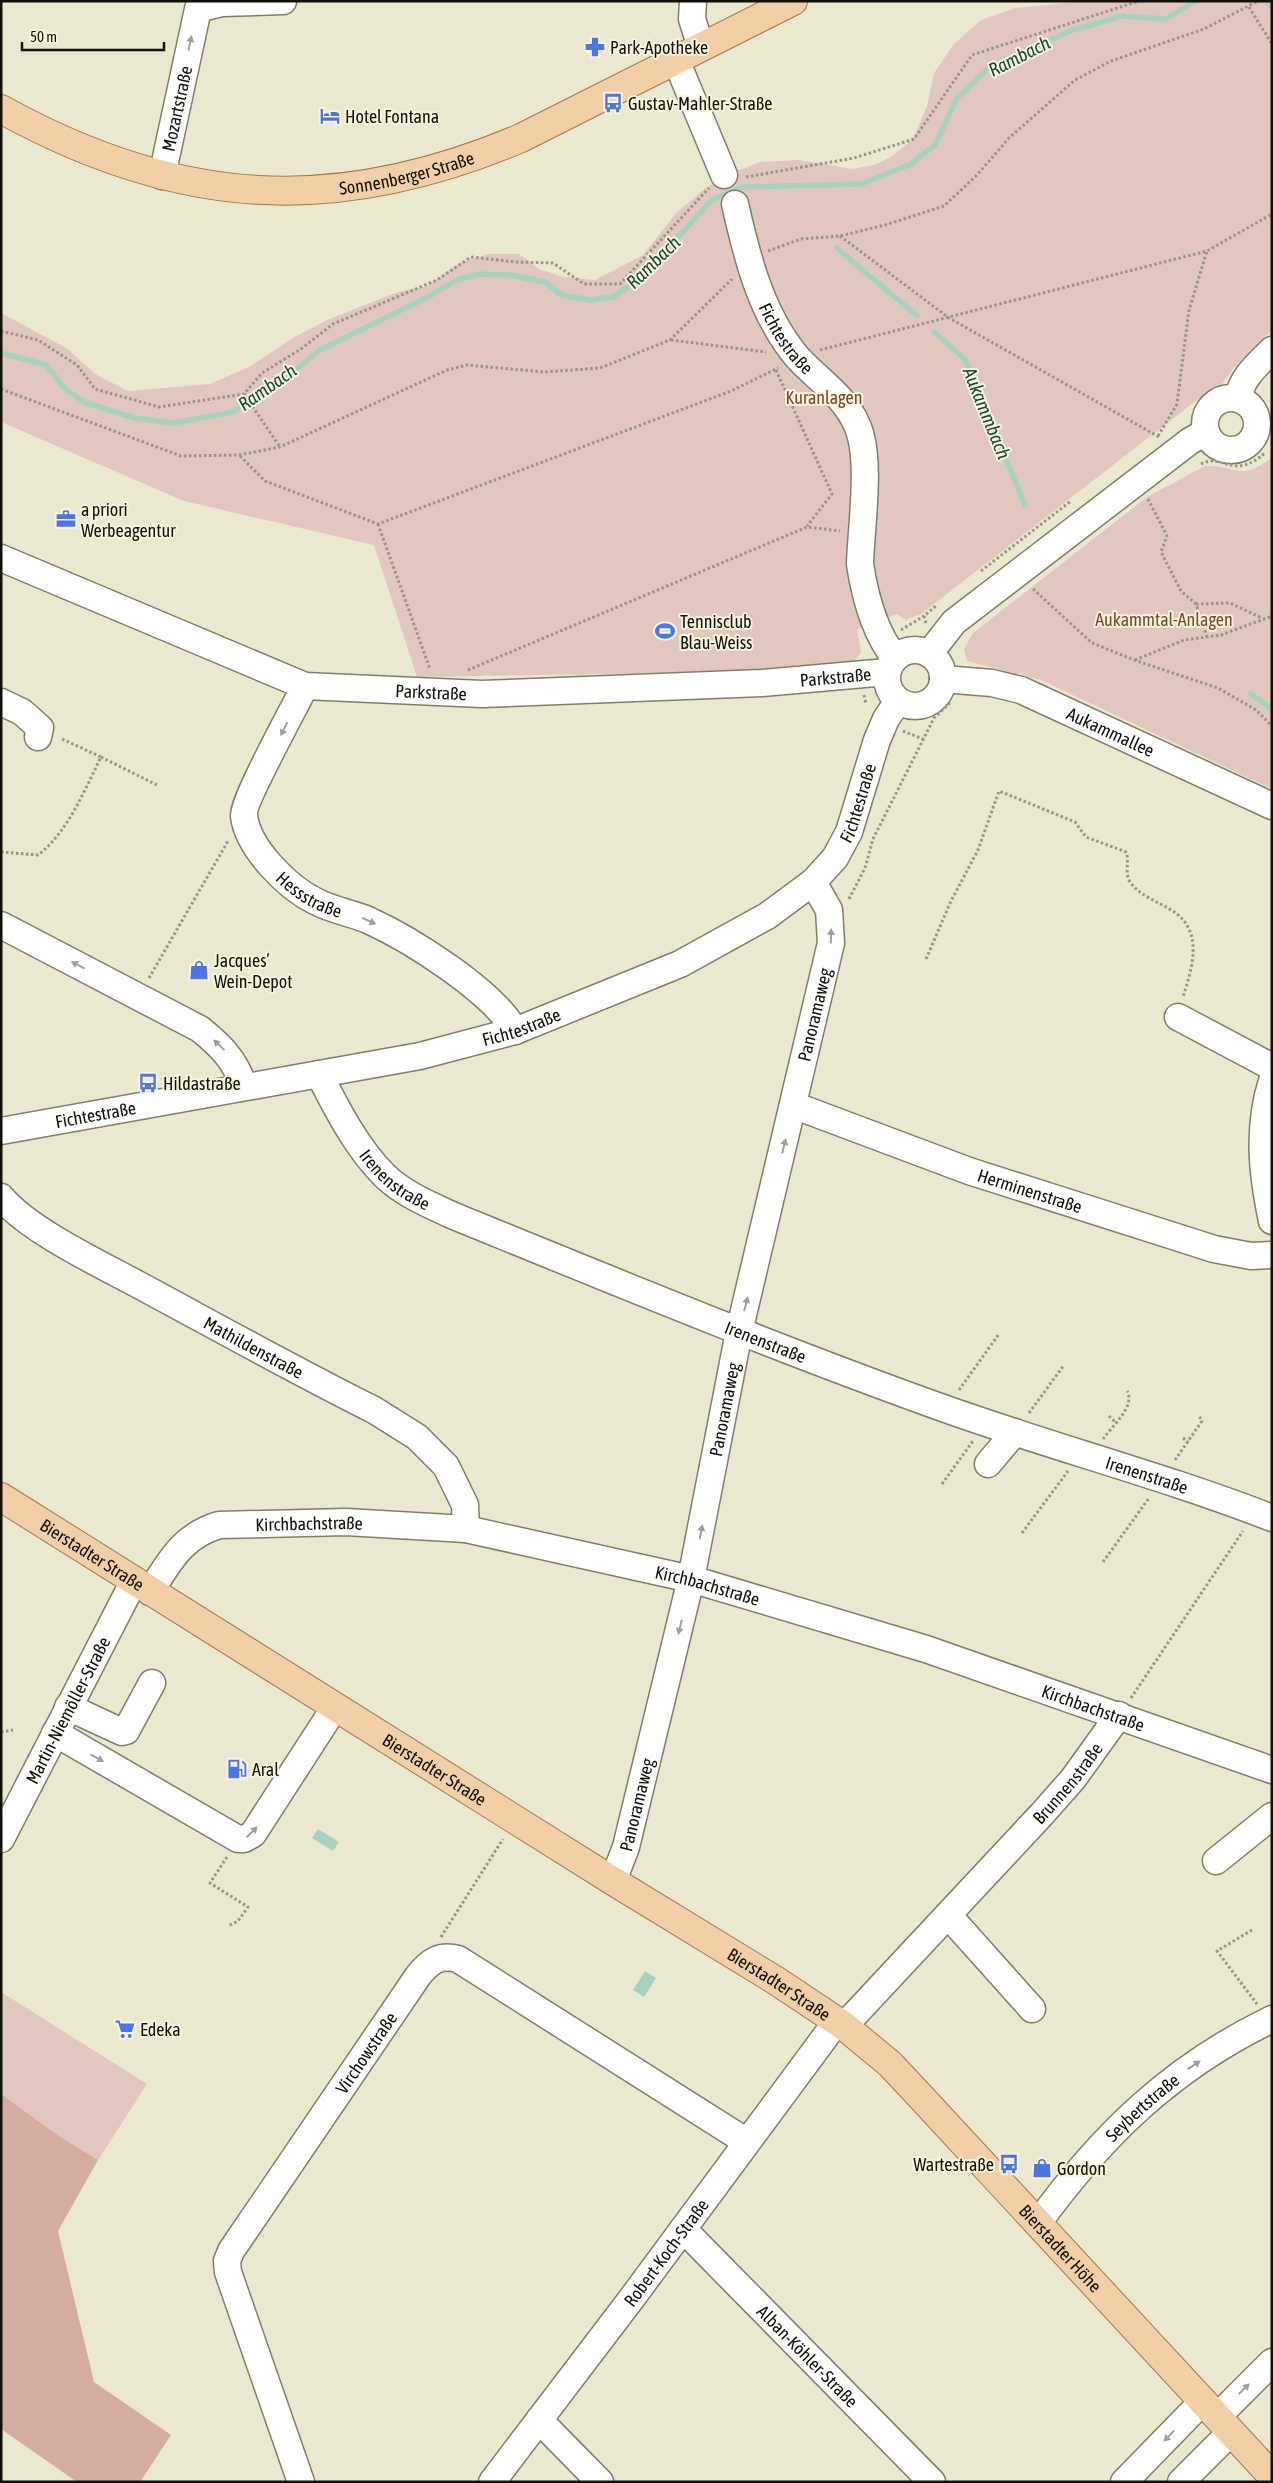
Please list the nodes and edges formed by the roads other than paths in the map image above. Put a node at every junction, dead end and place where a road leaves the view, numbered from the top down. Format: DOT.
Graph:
graph roads {
  1 [pos="283,1"];
  2 [pos="693,1"];
  3 [pos="793,1"];
  4 [pos="701,47"];
  5 [pos="676,60"];
  6 [pos="1,109"];
  7 [pos="162,176"];
  8 [pos="1272,350"];
  9 [pos="1238,398"];
  10 [pos="1198,437"];
  11 [pos="1265,441"];
  12 [pos="1,558"];
  13 [pos="929,654"];
  14 [pos="892,655"];
  15 [pos="943,679"];
  16 [pos="305,686"];
  17 [pos="898,701"];
  18 [pos="1,702"];
  19 [pos="39,733"];
  20 [pos="1272,806"];
  21 [pos="813,882"];
  22 [pos="1,925"];
  23 [pos="1178,1017"];
  24 [pos="515,1031"];
  25 [pos="1272,1067"];
  26 [pos="319,1074"];
  27 [pos="1272,1081"];
  28 [pos="244,1086"];
  29 [pos="794,1105"];
  30 [pos="1,1131"];
  31 [pos="1,1197"];
  32 [pos="1272,1221"];
  33 [pos="1272,1254"];
  34 [pos="739,1332"];
  35 [pos="1015,1432"];
  36 [pos="988,1464"];
  37 [pos="1,1499"];
  38 [pos="1268,1516"];
  39 [pos="466,1529"];
  40 [pos="691,1580"];
  41 [pos="142,1587"];
  42 [pos="152,1683"];
  43 [pos="68,1707"];
  44 [pos="335,1707"];
  45 [pos="1119,1716"];
  46 [pos="55,1733"];
  47 [pos="1272,1770"];
  48 [pos="1272,1816"];
  49 [pos="1,1840"];
  50 [pos="1216,1862"];
  51 [pos="613,1881"];
  52 [pos="948,1915"];
  53 [pos="1032,2009"];
  54 [pos="1271,2020"];
  55 [pos="840,2024"];
  56 [pos="747,2142"];
  57 [pos="1038,2223"];
  58 [pos="683,2229"];
  59 [pos="1272,2362"];
  60 [pos="1217,2417"];
  61 [pos="539,2420"];
  62 [pos="1272,2476"];
  63 [pos="301,2482"];
  64 [pos="492,2482"];
  65 [pos="600,2482"];
  66 [pos="932,2482"];
  67 [pos="1124,2482"];
  68 [pos="1181,2482"];
  7 -- 1 [label="street, Mozartstraße, one-way"];
  2 -- 4 [label="street"];
  3 -- 4 [label="main road, Sonnenberger Straße"];
  4 -- 5 [label="main road, Sonnenberger Straße"];
  5 -- 7 [label="main road, Sonnenberger Straße"];
  5 -- 14 [label="street, Fichtestraße"];
  6 -- 7 [label="main road, Sonnenberger Straße"];
  8 -- 9 [label="street"];
  9 -- 10 [label="street"];
  9 -- 11 [label="street"];
  10 -- 11 [label="street"];
  10 -- 13 [label="street"];
  12 -- 16 [label="street, Parkstraße"];
  13 -- 14 [label="street"];
  13 -- 15 [label="street"];
  14 -- 16 [label="street, Parkstraße"];
  14 -- 17 [label="street"];
  15 -- 17 [label="street"];
  15 -- 20 [label="street, Aukammallee"];
  16 -- 24 [label="street, Hessstraße, one-way"];
  17 -- 21 [label="street, Fichtestraße"];
  18 -- 19 [label="street"];
  21 -- 24 [label="street, Fichtestraße"];
  29 -- 21 [label="street, Panoramaweg, one-way"];
  28 -- 22 [label="street, one-way"];
  23 -- 25 [label="street"];
  24 -- 26 [label="street, Fichtestraße"];
  26 -- 28 [label="street, Fichtestraße"];
  26 -- 34 [label="street, Irenenstraße"];
  27 -- 32 [label="street"];
  28 -- 30 [label="street, Fichtestraße"];
  29 -- 33 [label="street, Herminenstraße"];
  34 -- 29 [label="street, Panoramaweg, one-way"];
  31 -- 39 [label="street, Mathildenstraße"];
  34 -- 35 [label="street, Irenenstraße"];
  40 -- 34 [label="street, Panoramaweg, one-way"];
  35 -- 36 [label="street"];
  35 -- 38 [label="street, Irenenstraße"];
  37 -- 41 [label="main road, Bierstadter Straße"];
  39 -- 40 [label="street, Kirchbachstraße"];
  39 -- 41 [label="street, Kirchbachstraße"];
  40 -- 45 [label="street, Kirchbachstraße"];
  40 -- 51 [label="street, Panoramaweg, one-way"];
  41 -- 43 [label="street, Martin-Niemöller-Straße"];
  41 -- 44 [label="main road, Bierstadter Straße"];
  42 -- 43 [label="street"];
  43 -- 46 [label="street, Martin-Niemöller-Straße"];
  46 -- 44 [label="street, one-way"];
  44 -- 51 [label="main road, Bierstadter Straße"];
  45 -- 47 [label="street, Kirchbachstraße"];
  45 -- 52 [label="street, Brunnenstraße"];
  46 -- 49 [label="street, Martin-Niemöller-Straße"];
  48 -- 50 [label="street"];
  51 -- 55 [label="main road, Bierstadter Straße"];
  52 -- 53 [label="street"];
  52 -- 55 [label="street, Brunnenstraße"];
  57 -- 54 [label="street, Seybertstraße, one-way"];
  55 -- 56 [label="street, Robert-Koch-Straße"];
  55 -- 57 [label="main road, Bierstadter Höhe"];
  56 -- 58 [label="street, Robert-Koch-Straße"];
  56 -- 63 [label="street, Virchowstraße"];
  57 -- 60 [label="main road, Bierstadter Höhe"];
  58 -- 61 [label="street, Robert-Koch-Straße"];
  58 -- 66 [label="street, Alban-Köhler-Straße"];
  60 -- 59 [label="street, one-way"];
  60 -- 62 [label="main road, Bierstadter Höhe"];
  60 -- 67 [label="street, one-way"];
  60 -- 68 [label="street"];
  61 -- 64 [label="street, Robert-Koch-Straße"];
  61 -- 65 [label="street"];
}
